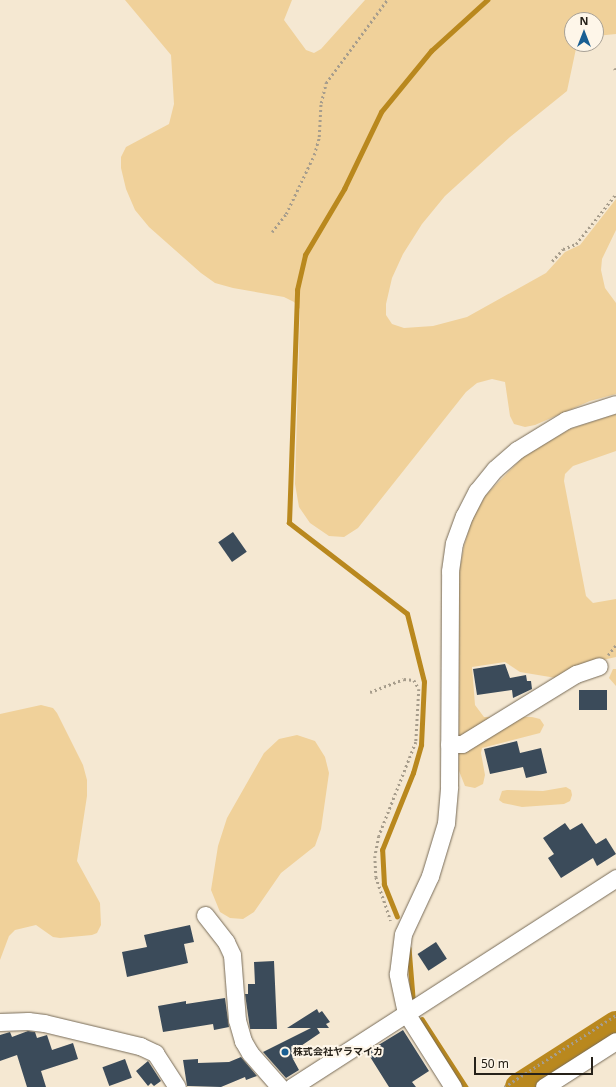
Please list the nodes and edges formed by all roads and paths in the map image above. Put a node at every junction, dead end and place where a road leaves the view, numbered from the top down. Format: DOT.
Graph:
graph roads {
  1 [pos="387,0"];
  2 [pos="615,68"];
  3 [pos="616,72"];
  4 [pos="616,194"];
  5 [pos="272,232"];
  6 [pos="552,261"];
  7 [pos="616,404"];
  8 [pos="599,666"];
  9 [pos="370,692"];
  10 [pos="449,744"];
  11 [pos="616,878"];
  12 [pos="204,915"];
  13 [pos="404,932"];
  14 [pos="406,1013"];
  15 [pos="616,1015"];
  16 [pos="0,1022"];
  17 [pos="616,1041"];
  18 [pos="177,1087"];
  19 [pos="280,1087"];
  20 [pos="292,1087"];
  21 [pos="453,1087"];
  22 [pos="504,1087"];
  23 [pos="544,1087"];
  1 -- 5 [label="path"];
  2 -- 3 [label="path"];
  4 -- 6 [label="path"];
  7 -- 10 [label="street"];
  8 -- 10 [label="street"];
  9 -- 13 [label="path"];
  10 -- 13 [label="street"];
  11 -- 14 [label="street"];
  12 -- 19 [label="street"];
  13 -- 14 [label="street"];
  14 -- 20 [label="street"];
  14 -- 21 [label="street"];
  15 -- 22 [label="path"];
  16 -- 18 [label="street"];
  17 -- 23 [label="street"];
}
